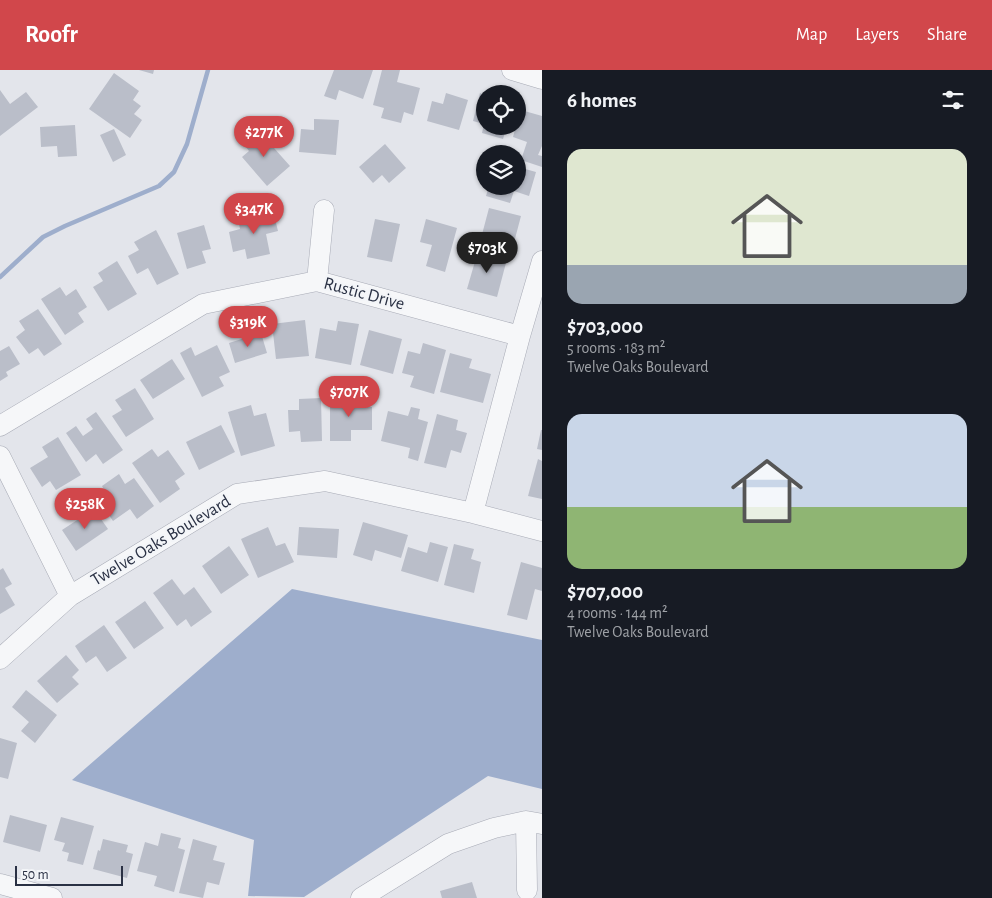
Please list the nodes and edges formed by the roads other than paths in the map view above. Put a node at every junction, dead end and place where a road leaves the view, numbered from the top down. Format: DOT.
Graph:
graph roads {
  1 [pos="512,70"];
  2 [pos="542,79"];
  3 [pos="324,210"];
  4 [pos="542,261"];
  5 [pos="317,280"];
  6 [pos="520,336"];
  7 [pos="0,426"];
  8 [pos="0,456"];
  9 [pos="474,513"];
  10 [pos="542,531"];
  11 [pos="70,596"];
  12 [pos="0,659"];
  13 [pos="534,823"];
  14 [pos="0,884"];
  15 [pos="528,890"];
  16 [pos="52,898"];
  17 [pos="360,898"];
  1 -- 2 [label="street"];
  3 -- 5 [label="street"];
  4 -- 6 [label="street"];
  5 -- 6 [label="street, Rustic Drive"];
  5 -- 7 [label="street, Rustic Drive"];
  6 -- 9 [label="street"];
  8 -- 11 [label="street"];
  9 -- 10 [label="street, Twelve Oaks Boulevard"];
  9 -- 11 [label="street, Twelve Oaks Boulevard"];
  11 -- 12 [label="street, Twelve Oaks Boulevard"];
  13 -- 15 [label="street"];
  13 -- 17 [label="street"];
  14 -- 16 [label="street"];
}
